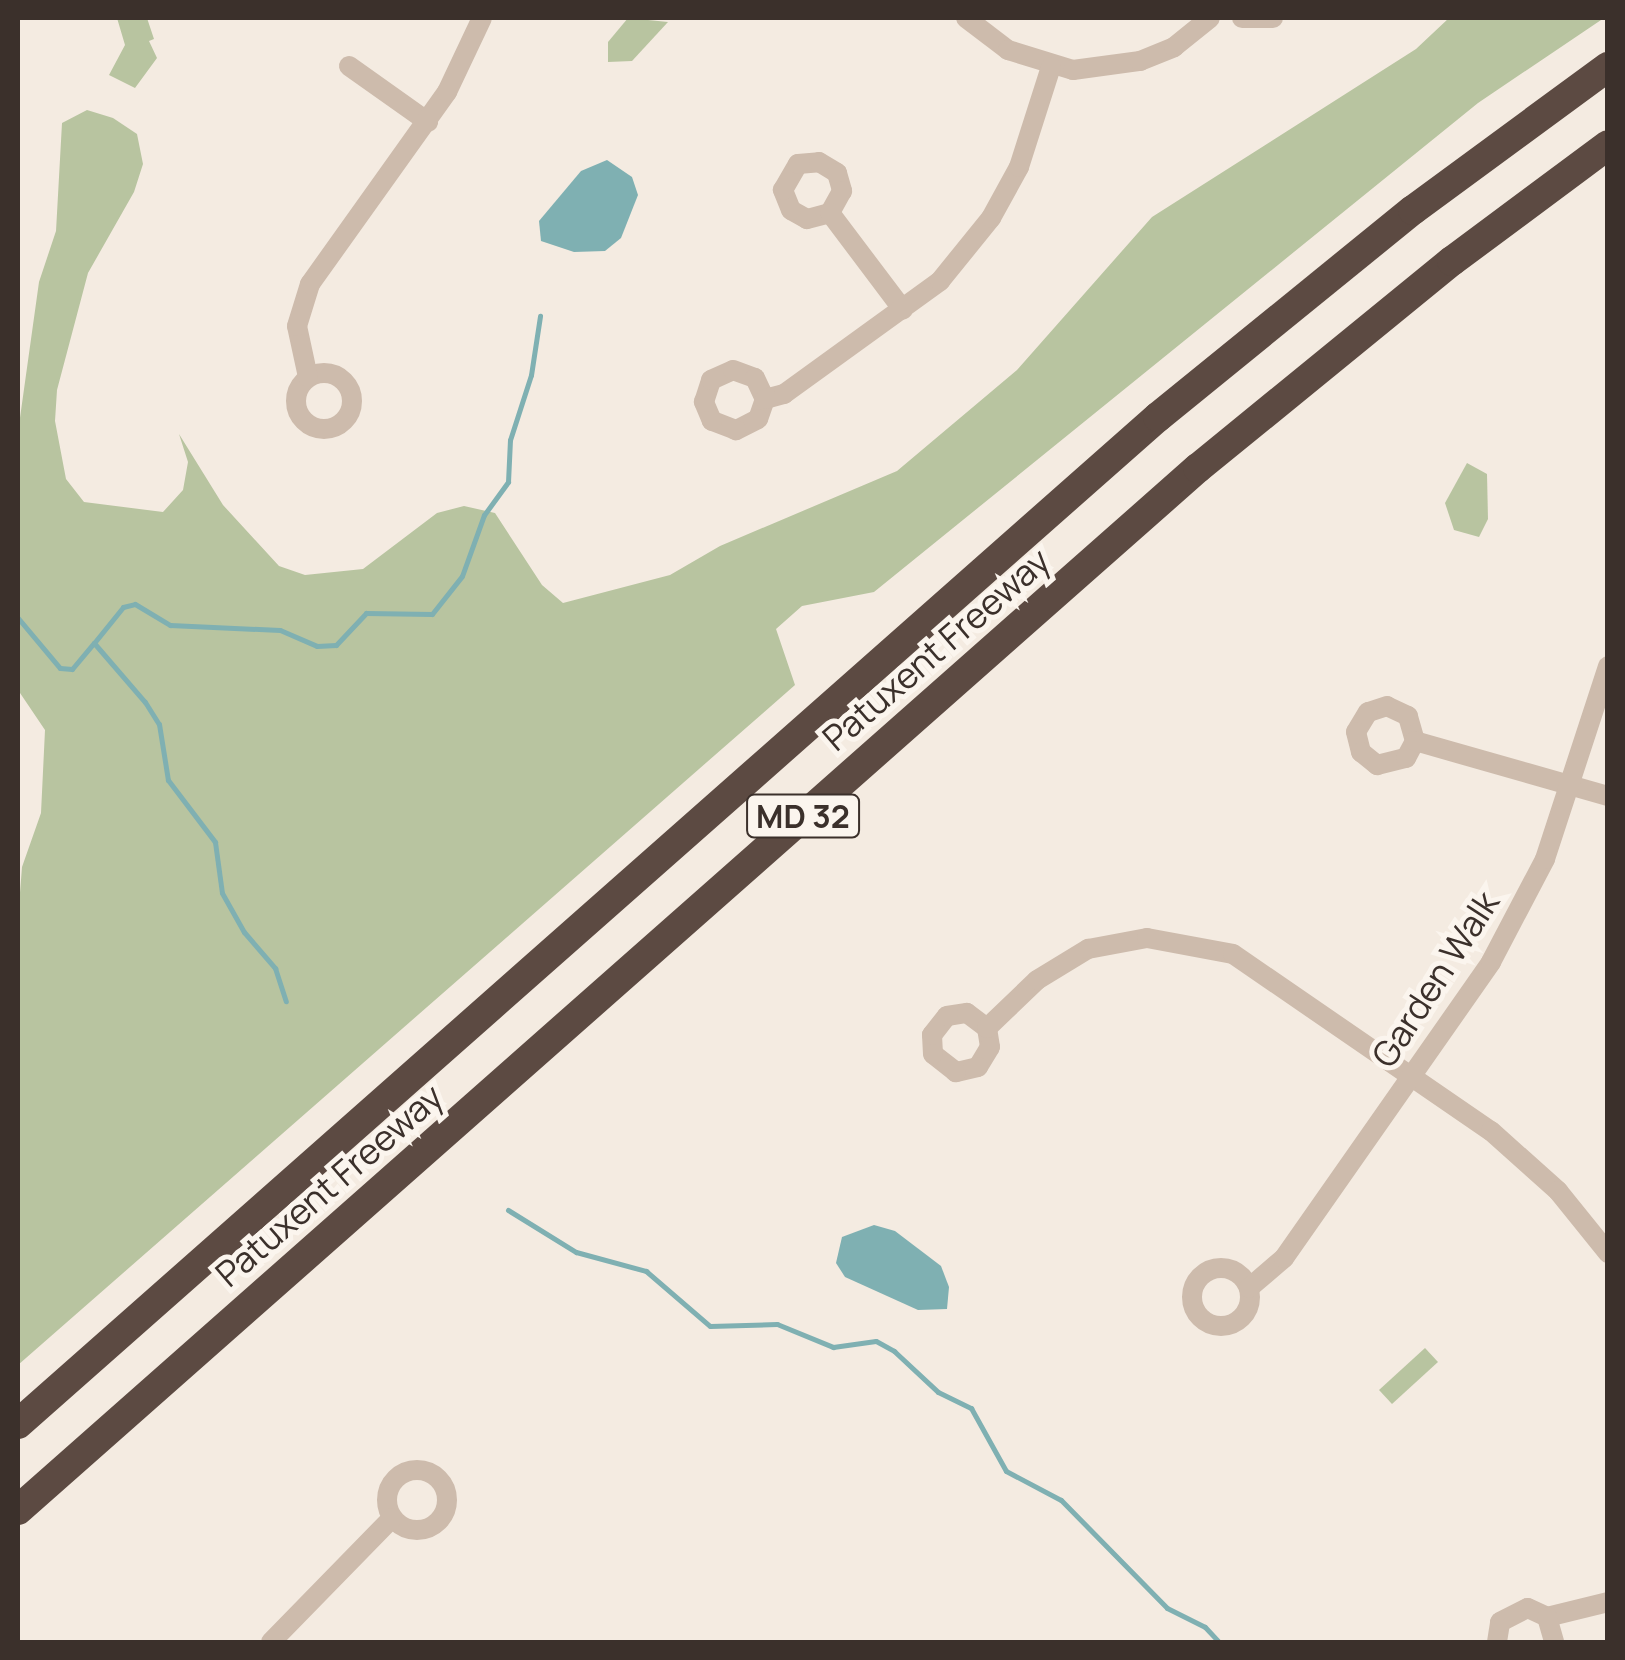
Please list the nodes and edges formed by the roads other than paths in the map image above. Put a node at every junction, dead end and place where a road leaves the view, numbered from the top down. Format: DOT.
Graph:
graph roads {
  1 [pos="482,18"];
  2 [pos="966,18"];
  3 [pos="1210,18"];
  4 [pos="1242,18"];
  5 [pos="1273,18"];
  6 [pos="349,66"];
  7 [pos="1050,67"];
  8 [pos="1608,67"];
  9 [pos="428,122"];
  10 [pos="1608,145"];
  11 [pos="830,213"];
  12 [pos="903,310"];
  13 [pos="308,377"];
  14 [pos="764,399"];
  15 [pos="1608,666"];
  16 [pos="1415,741"];
  17 [pos="1572,786"];
  18 [pos="1608,796"];
  19 [pos="987,1028"];
  20 [pos="1412,1075"];
  21 [pos="1608,1253"];
  22 [pos="1249,1288"];
  23 [pos="18,1424"];
  24 [pos="18,1510"];
  25 [pos="392,1518"];
  26 [pos="1608,1602"];
  27 [pos="1547,1617"];
  28 [pos="271,1642"];
  29 [pos="1497,1642"];
  30 [pos="1554,1642"];
  1 -- 9 [label="street"];
  2 -- 7 [label="street"];
  3 -- 7 [label="street"];
  4 -- 5 [label="street"];
  6 -- 9 [label="street"];
  7 -- 12 [label="street"];
  8 -- 23 [label="highway, Patuxent Freeway / MD 32"];
  9 -- 13 [label="street"];
  10 -- 24 [label="highway, Patuxent Freeway / MD 32"];
  11 -- 12 [label="street"];
  12 -- 14 [label="street"];
  15 -- 17 [label="street, Garden Walk"];
  16 -- 17 [label="street"];
  17 -- 18 [label="street"];
  17 -- 20 [label="street, Garden Walk"];
  19 -- 20 [label="street"];
  20 -- 21 [label="street"];
  20 -- 22 [label="street, Garden Walk"];
  25 -- 28 [label="street"];
  26 -- 27 [label="street"];
  27 -- 29 [label="street"];
  27 -- 30 [label="street"];
}
